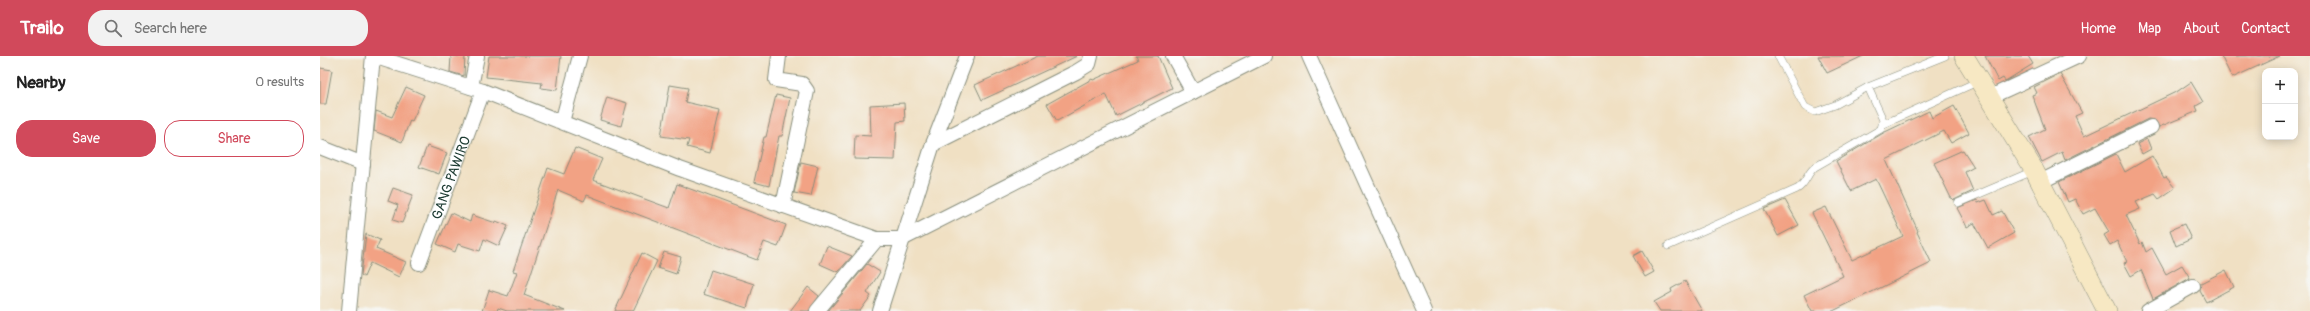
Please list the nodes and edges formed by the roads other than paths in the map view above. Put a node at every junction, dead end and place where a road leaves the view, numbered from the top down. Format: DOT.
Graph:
graph roads {
  1 [pos="373,56"];
  2 [pos="476,56"];
  3 [pos="580,56"];
  4 [pos="779,56"];
  5 [pos="967,56"];
  6 [pos="1091,56"];
  7 [pos="1173,56"];
  8 [pos="1264,56"];
  9 [pos="1309,56"];
  10 [pos="1778,56"];
  11 [pos="1945,56"];
  12 [pos="1964,56"];
  13 [pos="2079,56"];
  14 [pos="1980,81"];
  15 [pos="1868,87"];
  16 [pos="477,89"];
  17 [pos="1193,92"];
  18 [pos="1990,97"];
  19 [pos="562,122"];
  20 [pos="1884,124"];
  21 [pos="2151,127"];
  22 [pos="933,144"];
  23 [pos="320,147"];
  24 [pos="363,164"];
  25 [pos="2037,176"];
  26 [pos="1958,203"];
  27 [pos="783,206"];
  28 [pos="877,239"];
  29 [pos="902,239"];
  30 [pos="1668,246"];
  31 [pos="420,264"];
  32 [pos="2193,286"];
  33 [pos="349,311"];
  34 [pos="817,311"];
  35 [pos="880,311"];
  36 [pos="1424,311"];
  37 [pos="2107,311"];
  38 [pos="2148,311"];
  1 -- 16 [label="street"];
  1 -- 24 [label="street"];
  2 -- 16 [label="street, GANG PAWIRO"];
  3 -- 19 [label="street"];
  4 -- 27 [label="street"];
  5 -- 22 [label="street"];
  6 -- 22 [label="street"];
  7 -- 17 [label="street"];
  8 -- 17 [label="street"];
  9 -- 36 [label="street"];
  10 -- 15 [label="lane"];
  11 -- 15 [label="lane"];
  12 -- 14 [label="main road"];
  13 -- 18 [label="street"];
  14 -- 18 [label="main road"];
  14 -- 20 [label="lane"];
  15 -- 20 [label="lane"];
  16 -- 19 [label="street"];
  16 -- 31 [label="street, GANG PAWIRO"];
  17 -- 29 [label="street"];
  18 -- 25 [label="main road"];
  19 -- 27 [label="street"];
  20 -- 30 [label="lane"];
  21 -- 25 [label="street"];
  22 -- 29 [label="street"];
  23 -- 24 [label="street"];
  24 -- 33 [label="street"];
  25 -- 26 [label="lane"];
  25 -- 37 [label="main road"];
  27 -- 28 [label="street"];
  28 -- 29 [label="street"];
  28 -- 34 [label="street"];
  29 -- 35 [label="street"];
  32 -- 38 [label="street"];
}
